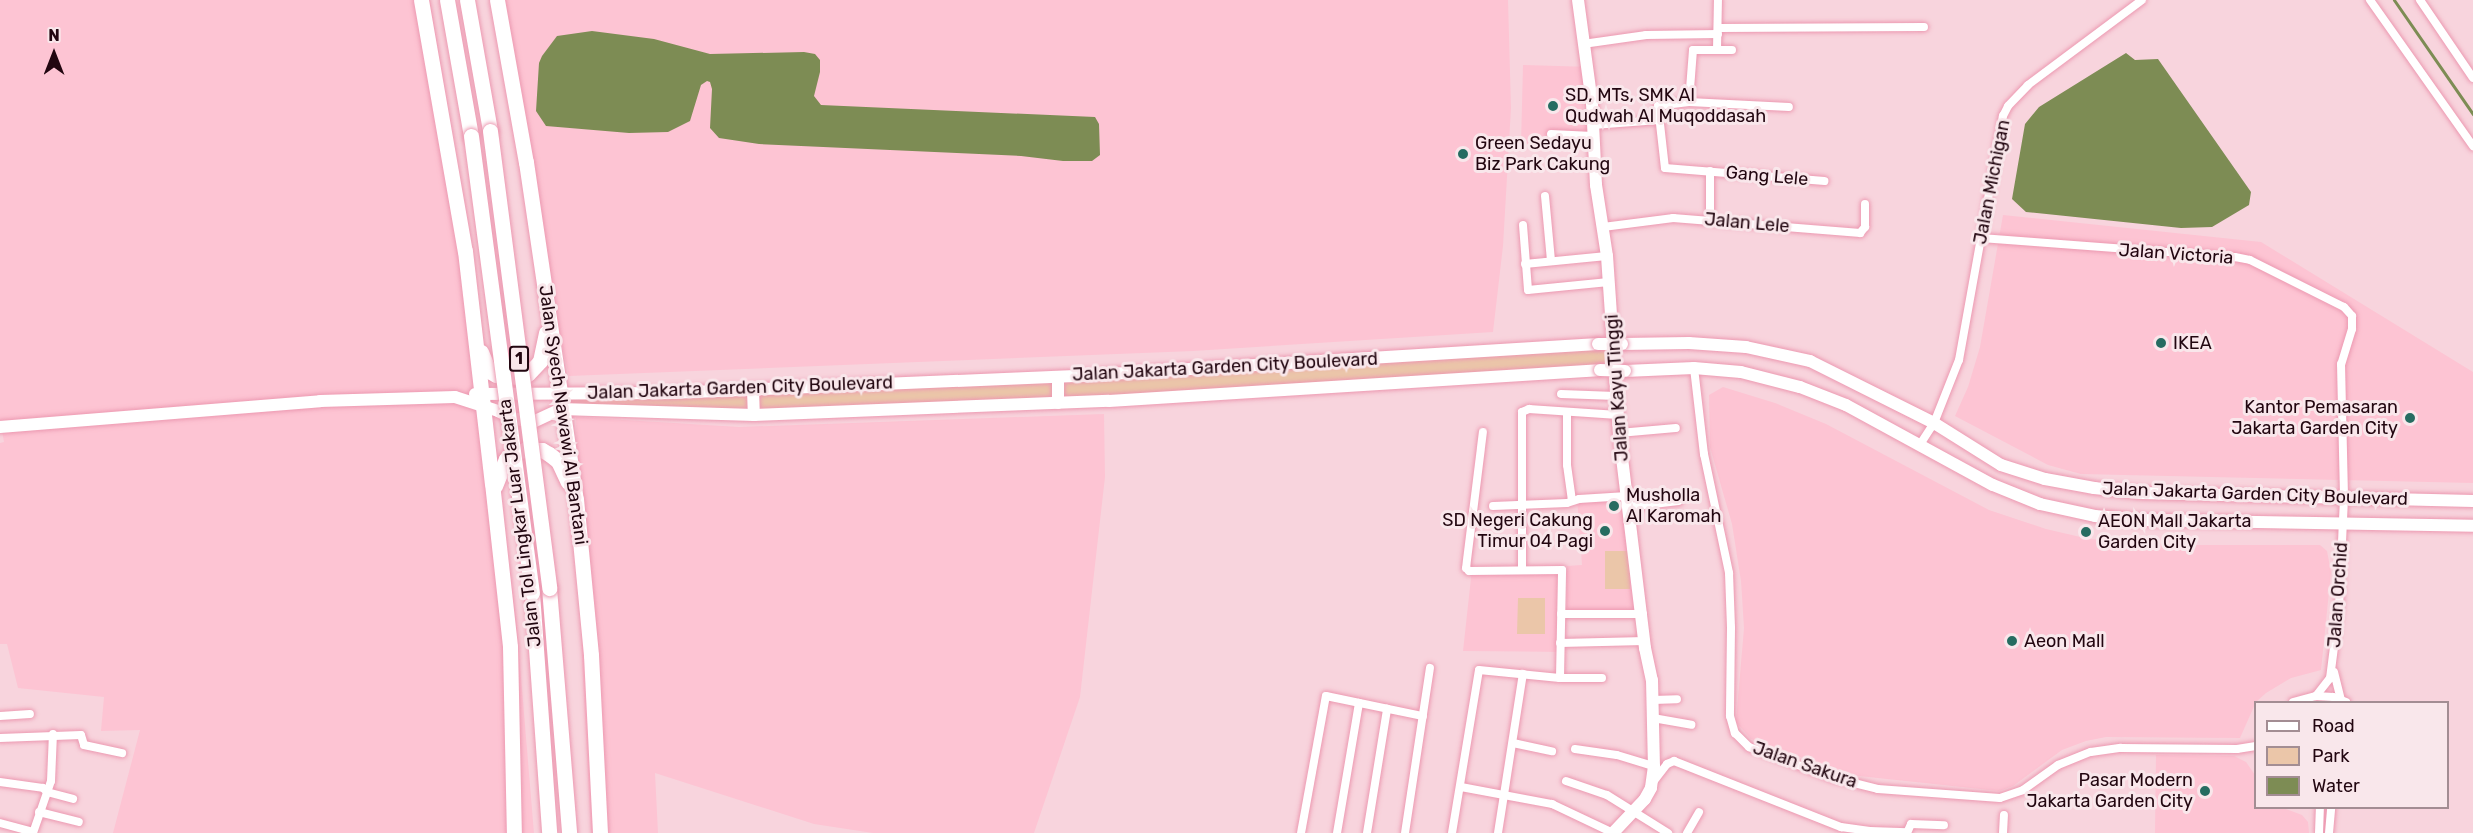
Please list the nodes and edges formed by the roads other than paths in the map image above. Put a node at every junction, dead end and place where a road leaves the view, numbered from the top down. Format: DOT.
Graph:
graph roads {
  1 [pos="421,0"];
  2 [pos="447,0"];
  3 [pos="467,0"];
  4 [pos="497,0"];
  5 [pos="1578,0"];
  6 [pos="1718,0"];
  7 [pos="2142,0"];
  8 [pos="2370,0"];
  9 [pos="2420,0"];
  10 [pos="1924,27"];
  11 [pos="1718,31"];
  12 [pos="1583,44"];
  13 [pos="1717,50"];
  14 [pos="1732,50"];
  15 [pos="2473,78"];
  16 [pos="1689,102"];
  17 [pos="1789,107"];
  18 [pos="1659,120"];
  19 [pos="1593,131"];
  20 [pos="1551,134"];
  21 [pos="2473,146"];
  22 [pos="1710,171"];
  23 [pos="1824,181"];
  24 [pos="1545,196"];
  25 [pos="1865,204"];
  26 [pos="1710,220"];
  27 [pos="1523,225"];
  28 [pos="1603,227"];
  29 [pos="1981,238"];
  30 [pos="1608,256"];
  31 [pos="1551,261"];
  32 [pos="1525,264"];
  33 [pos="1610,282"];
  34 [pos="549,310"];
  35 [pos="472,321"];
  36 [pos="1694,368"];
  37 [pos="1058,377"];
  38 [pos="753,390"];
  39 [pos="561,393"];
  40 [pos="1561,394"];
  41 [pos="1616,396"];
  42 [pos="481,400"];
  43 [pos="1058,403"];
  44 [pos="561,409"];
  45 [pos="1567,413"];
  46 [pos="754,415"];
  47 [pos="1618,415"];
  48 [pos="1934,423"];
  49 [pos="0,427"];
  50 [pos="1676,429"];
  51 [pos="1483,432"];
  52 [pos="1619,433"];
  53 [pos="1919,446"];
  54 [pos="2344,498"];
  55 [pos="576,499"];
  56 [pos="493,501"];
  57 [pos="1572,501"];
  58 [pos="1628,501"];
  59 [pos="1679,501"];
  60 [pos="2473,501"];
  61 [pos="1493,506"];
  62 [pos="1521,506"];
  63 [pos="2343,524"];
  64 [pos="2473,526"];
  65 [pos="1522,570"];
  66 [pos="1561,614"];
  67 [pos="1642,614"];
  68 [pos="1645,641"];
  69 [pos="1560,643"];
  70 [pos="2332,665"];
  71 [pos="1430,668"];
  72 [pos="1523,674"];
  73 [pos="1560,678"];
  74 [pos="1602,678"];
  75 [pos="2316,696"];
  76 [pos="1677,699"];
  77 [pos="1653,700"];
  78 [pos="2297,701"];
  79 [pos="2344,701"];
  80 [pos="1359,703"];
  81 [pos="1387,709"];
  82 [pos="30,714"];
  83 [pos="0,716"];
  84 [pos="1423,716"];
  85 [pos="1653,718"];
  86 [pos="1691,725"];
  87 [pos="53,734"];
  88 [pos="0,738"];
  89 [pos="1513,743"];
  90 [pos="2254,746"];
  91 [pos="1575,749"];
  92 [pos="2237,749"];
  93 [pos="1552,751"];
  94 [pos="2254,752"];
  95 [pos="122,753"];
  96 [pos="1654,766"];
  97 [pos="1566,781"];
  98 [pos="0,782"];
  99 [pos="1653,782"];
  100 [pos="1461,787"];
  101 [pos="47,792"];
  102 [pos="1505,794"];
  103 [pos="73,800"];
  104 [pos="2320,809"];
  105 [pos="2331,809"];
  106 [pos="1634,811"];
  107 [pos="39,812"];
  108 [pos="1699,812"];
  109 [pos="2004,815"];
  110 [pos="79,822"];
  111 [pos="0,823"];
  112 [pos="1944,825"];
  113 [pos="33,832"];
  114 [pos="514,833"];
  115 [pos="549,833"];
  116 [pos="569,833"];
  117 [pos="600,833"];
  118 [pos="1301,833"];
  119 [pos="1337,833"];
  120 [pos="1367,833"];
  121 [pos="1405,833"];
  122 [pos="1452,833"];
  123 [pos="1498,833"];
  124 [pos="1613,833"];
  125 [pos="1668,833"];
  126 [pos="1687,833"];
  127 [pos="1907,833"];
  128 [pos="2004,833"];
  129 [pos="2319,833"];
  130 [pos="2329,833"];
  1 -- 35 [label="highway"];
  2 -- 115 [label="highway, Jalan Tol Lingkar Luar Jakarta / 1, bridge"];
  3 -- 116 [label="highway, Jalan Tol Lingkar Luar Jakarta / 1, bridge"];
  4 -- 34 [label="highway, Jalan Syech Nawawi Al Bantani"];
  5 -- 12 [label="street, Jalan Kayu Tinggi"];
  6 -- 11 [label="street"];
  7 -- 29 [label="street, Jalan Michigan"];
  8 -- 21 [label="street"];
  9 -- 15 [label="street"];
  10 -- 11 [label="street"];
  11 -- 12 [label="street"];
  11 -- 13 [label="street"];
  12 -- 19 [label="street, Jalan Kayu Tinggi"];
  13 -- 14 [label="street"];
  13 -- 16 [label="street"];
  16 -- 17 [label="street"];
  16 -- 18 [label="street"];
  18 -- 19 [label="street"];
  18 -- 22 [label="street, Gang Lele"];
  19 -- 20 [label="street"];
  19 -- 28 [label="street, Jalan Kayu Tinggi"];
  22 -- 23 [label="street, Gang Lele"];
  22 -- 26 [label="street"];
  24 -- 31 [label="street"];
  25 -- 26 [label="street, Jalan Lele"];
  26 -- 28 [label="street, Jalan Lele"];
  27 -- 32 [label="street"];
  28 -- 30 [label="street, Jalan Kayu Tinggi"];
  29 -- 48 [label="street, Jalan Michigan"];
  29 -- 54 [label="street, Jalan Victoria"];
  30 -- 31 [label="street"];
  30 -- 33 [label="street, Jalan Kayu Tinggi"];
  31 -- 32 [label="street"];
  32 -- 33 [label="street"];
  33 -- 41 [label="street, Jalan Kayu Tinggi"];
  34 -- 35 [label="highway"];
  34 -- 39 [label="highway, Jalan Syech Nawawi Al Bantani"];
  35 -- 42 [label="highway"];
  36 -- 43 [label="street, Jalan Jakarta Garden City Boulevard, bridge"];
  36 -- 53 [label="street, Jalan Jakarta Garden City Boulevard"];
  36 -- 92 [label="street, Jalan Sakura"];
  37 -- 38 [label="street, Jalan Jakarta Garden City Boulevard"];
  37 -- 43 [label="street"];
  37 -- 48 [label="street, Jalan Jakarta Garden City Boulevard, bridge"];
  38 -- 39 [label="street, Jalan Jakarta Garden City Boulevard"];
  38 -- 46 [label="street"];
  39 -- 42 [label="street, Jalan Jakarta Garden City Boulevard"];
  39 -- 44 [label="highway, Jalan Syech Nawawi Al Bantani"];
  40 -- 41 [label="street"];
  41 -- 47 [label="street, Jalan Kayu Tinggi"];
  42 -- 44 [label="street, Jalan Jakarta Garden City Boulevard"];
  42 -- 49 [label="street, Jalan Jakarta Garden City Boulevard"];
  42 -- 56 [label="highway"];
  43 -- 46 [label="street, Jalan Jakarta Garden City Boulevard"];
  44 -- 46 [label="street, Jalan Jakarta Garden City Boulevard"];
  44 -- 55 [label="highway, Jalan Syech Nawawi Al Bantani"];
  45 -- 47 [label="street"];
  45 -- 57 [label="street"];
  45 -- 62 [label="street"];
  47 -- 52 [label="street, Jalan Kayu Tinggi"];
  48 -- 53 [label="street, Jalan Michigan"];
  48 -- 54 [label="street, Jalan Jakarta Garden City Boulevard"];
  50 -- 52 [label="street"];
  51 -- 65 [label="street"];
  52 -- 58 [label="street, Jalan Kayu Tinggi"];
  53 -- 63 [label="street, Jalan Jakarta Garden City Boulevard"];
  54 -- 60 [label="street, Jalan Jakarta Garden City Boulevard"];
  54 -- 63 [label="street, Jalan Orchid"];
  55 -- 56 [label="highway"];
  55 -- 117 [label="highway, Jalan Syech Nawawi Al Bantani"];
  56 -- 114 [label="highway"];
  57 -- 58 [label="street"];
  57 -- 62 [label="street"];
  58 -- 59 [label="street"];
  58 -- 67 [label="street, Jalan Kayu Tinggi"];
  61 -- 62 [label="street"];
  62 -- 65 [label="street"];
  63 -- 64 [label="street, Jalan Jakarta Garden City Boulevard"];
  63 -- 70 [label="street, Jalan Orchid"];
  65 -- 66 [label="street"];
  66 -- 67 [label="street"];
  66 -- 69 [label="street"];
  67 -- 68 [label="street, Jalan Kayu Tinggi"];
  68 -- 69 [label="street"];
  68 -- 77 [label="street, Jalan Kayu Tinggi"];
  69 -- 73 [label="street"];
  70 -- 75 [label="street"];
  70 -- 79 [label="street"];
  71 -- 84 [label="street"];
  72 -- 73 [label="street"];
  72 -- 89 [label="street"];
  72 -- 100 [label="street"];
  73 -- 74 [label="street"];
  75 -- 78 [label="street"];
  75 -- 79 [label="street"];
  76 -- 77 [label="street"];
  77 -- 85 [label="street, Jalan Kayu Tinggi"];
  80 -- 81 [label="street"];
  80 -- 118 [label="street"];
  80 -- 119 [label="street"];
  81 -- 84 [label="street"];
  81 -- 120 [label="street"];
  82 -- 83 [label="street"];
  84 -- 121 [label="street"];
  85 -- 86 [label="street"];
  85 -- 96 [label="street, Jalan Kayu Tinggi"];
  87 -- 88 [label="street"];
  87 -- 95 [label="street"];
  87 -- 101 [label="street"];
  89 -- 93 [label="street"];
  89 -- 102 [label="street"];
  90 -- 92 [label="street, Jalan Sakura"];
  91 -- 96 [label="street"];
  92 -- 94 [label="street, Jalan Sakura"];
  96 -- 99 [label="street, Jalan Kayu Tinggi"];
  97 -- 106 [label="street"];
  98 -- 101 [label="street"];
  99 -- 106 [label="street, Jalan Kayu Tinggi"];
  99 -- 127 [label="street"];
  100 -- 102 [label="street"];
  100 -- 122 [label="street"];
  101 -- 103 [label="street"];
  101 -- 107 [label="street"];
  102 -- 123 [label="street"];
  102 -- 124 [label="street"];
  104 -- 129 [label="street"];
  105 -- 130 [label="street"];
  106 -- 124 [label="street, Jalan Kayu Tinggi"];
  106 -- 125 [label="street"];
  107 -- 110 [label="street"];
  107 -- 113 [label="street"];
  108 -- 126 [label="street"];
  109 -- 128 [label="street"];
  111 -- 113 [label="street"];
  112 -- 127 [label="street"];
}
